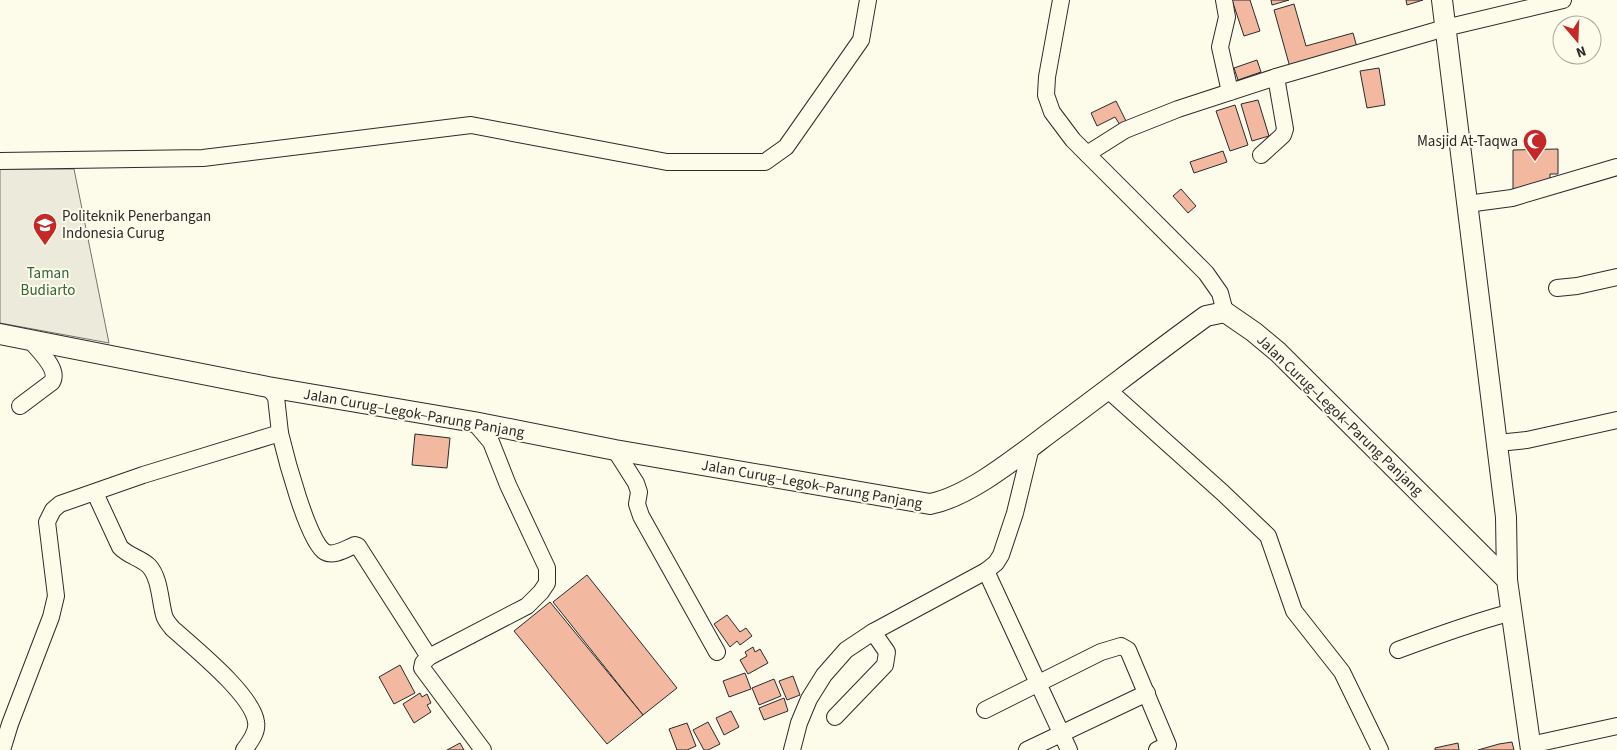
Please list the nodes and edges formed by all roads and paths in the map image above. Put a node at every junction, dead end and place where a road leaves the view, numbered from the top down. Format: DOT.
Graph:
graph roads {
  1 [pos="868,0"];
  2 [pos="1061,0"];
  3 [pos="1224,0"];
  4 [pos="1442,0"];
  5 [pos="1563,0"];
  6 [pos="1445,28"];
  7 [pos="1276,77"];
  8 [pos="1230,92"];
  9 [pos="1087,154"];
  10 [pos="1261,156"];
  11 [pos="0,161"];
  12 [pos="1617,167"];
  13 [pos="1467,204"];
  14 [pos="1617,277"];
  15 [pos="1557,288"];
  16 [pos="1225,312"];
  17 [pos="0,334"];
  18 [pos="29,339"];
  19 [pos="268,387"];
  20 [pos="1107,389"];
  21 [pos="20,406"];
  22 [pos="1617,420"];
  23 [pos="474,422"];
  24 [pos="280,433"];
  25 [pos="1498,443"];
  26 [pos="1031,446"];
  27 [pos="615,450"];
  28 [pos="95,493"];
  29 [pos="986,571"];
  30 [pos="1506,580"];
  31 [pos="1512,619"];
  32 [pos="873,632"];
  33 [pos="1398,650"];
  34 [pos="718,652"];
  35 [pos="429,657"];
  36 [pos="1037,683"];
  37 [pos="1147,693"];
  38 [pos="986,710"];
  39 [pos="835,717"];
  40 [pos="1617,726"];
  41 [pos="1062,733"];
  42 [pos="1165,748"];
  43 [pos="1531,748"];
  44 [pos="2,750"];
  45 [pos="244,750"];
  46 [pos="483,750"];
  47 [pos="792,750"];
  48 [pos="1027,750"];
  49 [pos="1069,750"];
  50 [pos="1380,750"];
  1 -- 11 [label="street"];
  2 -- 9 [label="street"];
  3 -- 8 [label="street"];
  4 -- 6 [label="main road"];
  5 -- 6 [label="street"];
  6 -- 7 [label="street"];
  6 -- 13 [label="main road"];
  7 -- 8 [label="street"];
  7 -- 10 [label="street"];
  8 -- 9 [label="street"];
  9 -- 16 [label="street"];
  12 -- 13 [label="street"];
  13 -- 25 [label="main road"];
  14 -- 15 [label="street"];
  16 -- 20 [label="main road, Jalan Curug–Legok–Parung Panjang"];
  16 -- 30 [label="main road, Jalan Curug–Legok–Parung Panjang"];
  17 -- 18 [label="main road, Jalan Curug–Legok–Parung Panjang"];
  18 -- 19 [label="main road, Jalan Curug–Legok–Parung Panjang"];
  18 -- 21 [label="street"];
  19 -- 23 [label="main road, Jalan Curug–Legok–Parung Panjang"];
  19 -- 24 [label="street"];
  20 -- 26 [label="main road, Jalan Curug–Legok–Parung Panjang"];
  20 -- 50 [label="street"];
  22 -- 25 [label="street"];
  23 -- 27 [label="main road, Jalan Curug–Legok–Parung Panjang"];
  23 -- 35 [label="street"];
  24 -- 28 [label="street"];
  24 -- 35 [label="street"];
  25 -- 30 [label="main road"];
  26 -- 27 [label="main road, Jalan Curug–Legok–Parung Panjang"];
  26 -- 29 [label="street"];
  27 -- 34 [label="street"];
  28 -- 44 [label="street"];
  28 -- 45 [label="street"];
  29 -- 32 [label="street"];
  29 -- 36 [label="street"];
  30 -- 31 [label="main road"];
  31 -- 33 [label="street"];
  31 -- 43 [label="main road"];
  32 -- 39 [label="street"];
  32 -- 47 [label="street"];
  35 -- 46 [label="street"];
  36 -- 37 [label="street"];
  36 -- 38 [label="street"];
  36 -- 41 [label="street"];
  37 -- 41 [label="street"];
  37 -- 42 [label="street"];
  40 -- 43 [label="street"];
  41 -- 48 [label="street"];
  41 -- 49 [label="street"];
}
